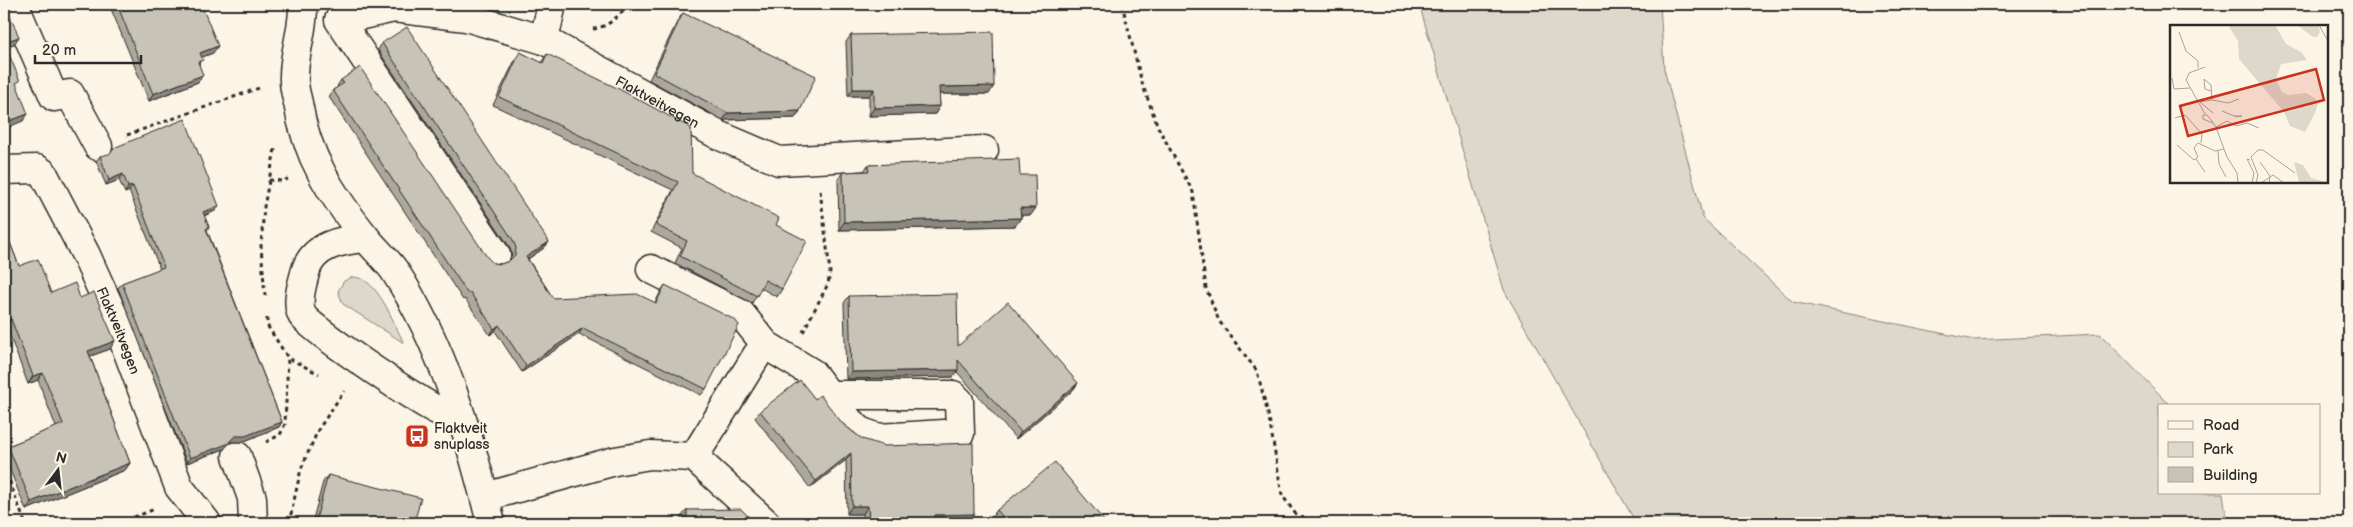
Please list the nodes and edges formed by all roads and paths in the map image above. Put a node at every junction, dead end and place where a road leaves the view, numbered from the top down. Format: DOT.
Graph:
graph roads {
  1 [pos="14,4"];
  2 [pos="552,4"];
  3 [pos="1122,4"];
  4 [pos="303,13"];
  5 [pos="338,20"];
  6 [pos="544,40"];
  7 [pos="294,76"];
  8 [pos="275,145"];
  9 [pos="98,146"];
  10 [pos="984,150"];
  11 [pos="816,159"];
  12 [pos="4,170"];
  13 [pos="366,238"];
  14 [pos="496,255"];
  15 [pos="652,269"];
  16 [pos="265,299"];
  17 [pos="267,316"];
  18 [pos="778,352"];
  19 [pos="288,358"];
  20 [pos="324,378"];
  21 [pos="337,387"];
  22 [pos="829,395"];
  23 [pos="461,420"];
  24 [pos="237,456"];
  25 [pos="694,457"];
  26 [pos="4,466"];
  27 [pos="485,497"];
  28 [pos="187,500"];
  29 [pos="25,523"];
  30 [pos="119,523"];
  31 [pos="207,523"];
  32 [pos="253,523"];
  33 [pos="289,523"];
  34 [pos="491,523"];
  35 [pos="766,523"];
  36 [pos="1302,523"];
  1 -- 9 [label="street"];
  2 -- 6 [label="street"];
  3 -- 36 [label="path"];
  4 -- 5 [label="street, Flaktveitvegen"];
  4 -- 7 [label="street, Flaktveitvegen"];
  5 -- 6 [label="street, Flaktveitvegen"];
  5 -- 14 [label="street"];
  6 -- 11 [label="street, Flaktveitvegen"];
  7 -- 9 [label="path"];
  7 -- 13 [label="street, Flaktveitvegen"];
  8 -- 16 [label="path"];
  10 -- 11 [label="street, Flaktveitvegen"];
  11 -- 18 [label="path"];
  12 -- 28 [label="street, Flaktveitvegen"];
  13 -- 23 [label="street, Flaktveitvegen"];
  13 -- 23 [label="street"];
  15 -- 18 [label="street"];
  17 -- 19 [label="path"];
  18 -- 22 [label="street"];
  18 -- 25 [label="street"];
  19 -- 20 [label="path"];
  19 -- 24 [label="path"];
  21 -- 33 [label="path"];
  23 -- 27 [label="street, Flaktveitvegen"];
  24 -- 32 [label="street"];
  25 -- 27 [label="street"];
  25 -- 35 [label="street"];
  26 -- 29 [label="path"];
  27 -- 34 [label="street, Flaktveitvegen"];
  28 -- 30 [label="path"];
  28 -- 31 [label="street, Flaktveitvegen"];
}
